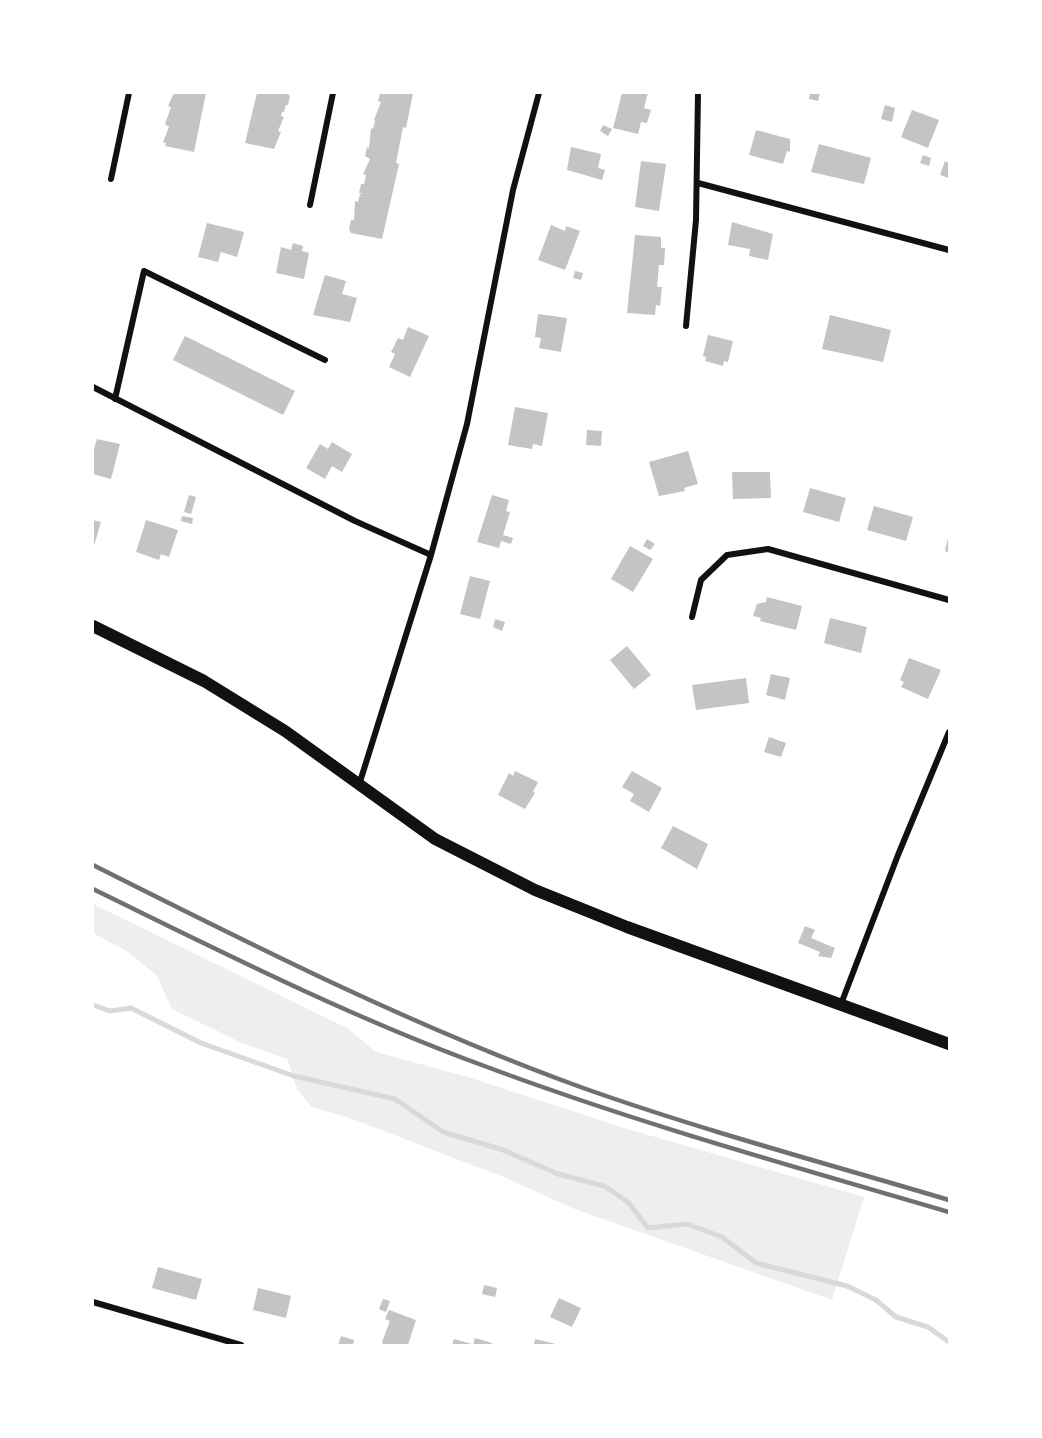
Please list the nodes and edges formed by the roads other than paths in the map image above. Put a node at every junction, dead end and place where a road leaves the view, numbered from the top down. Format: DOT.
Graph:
graph roads {
  1 [pos="129,93"];
  2 [pos="333,93"];
  3 [pos="539,93"];
  4 [pos="698,93"];
  5 [pos="111,179"];
  6 [pos="698,183"];
  7 [pos="310,205"];
  8 [pos="949,250"];
  9 [pos="686,326"];
  10 [pos="325,360"];
  11 [pos="93,387"];
  12 [pos="115,399"];
  13 [pos="431,555"];
  14 [pos="949,600"];
  15 [pos="692,617"];
  16 [pos="93,626"];
  17 [pos="949,732"];
  18 [pos="358,786"];
  19 [pos="841,1004"];
  20 [pos="949,1044"];
  21 [pos="94,1304"];
  22 [pos="241,1345"];
  1 -- 5 [label="street"];
  2 -- 7 [label="street"];
  3 -- 13 [label="street"];
  4 -- 6 [label="street"];
  6 -- 8 [label="street"];
  6 -- 9 [label="street"];
  10 -- 12 [label="street"];
  11 -- 12 [label="street"];
  12 -- 13 [label="street"];
  13 -- 18 [label="street"];
  14 -- 15 [label="street"];
  16 -- 18 [label="main road"];
  17 -- 19 [label="street"];
  18 -- 19 [label="main road"];
  19 -- 20 [label="main road"];
  21 -- 22 [label="street"];
}
